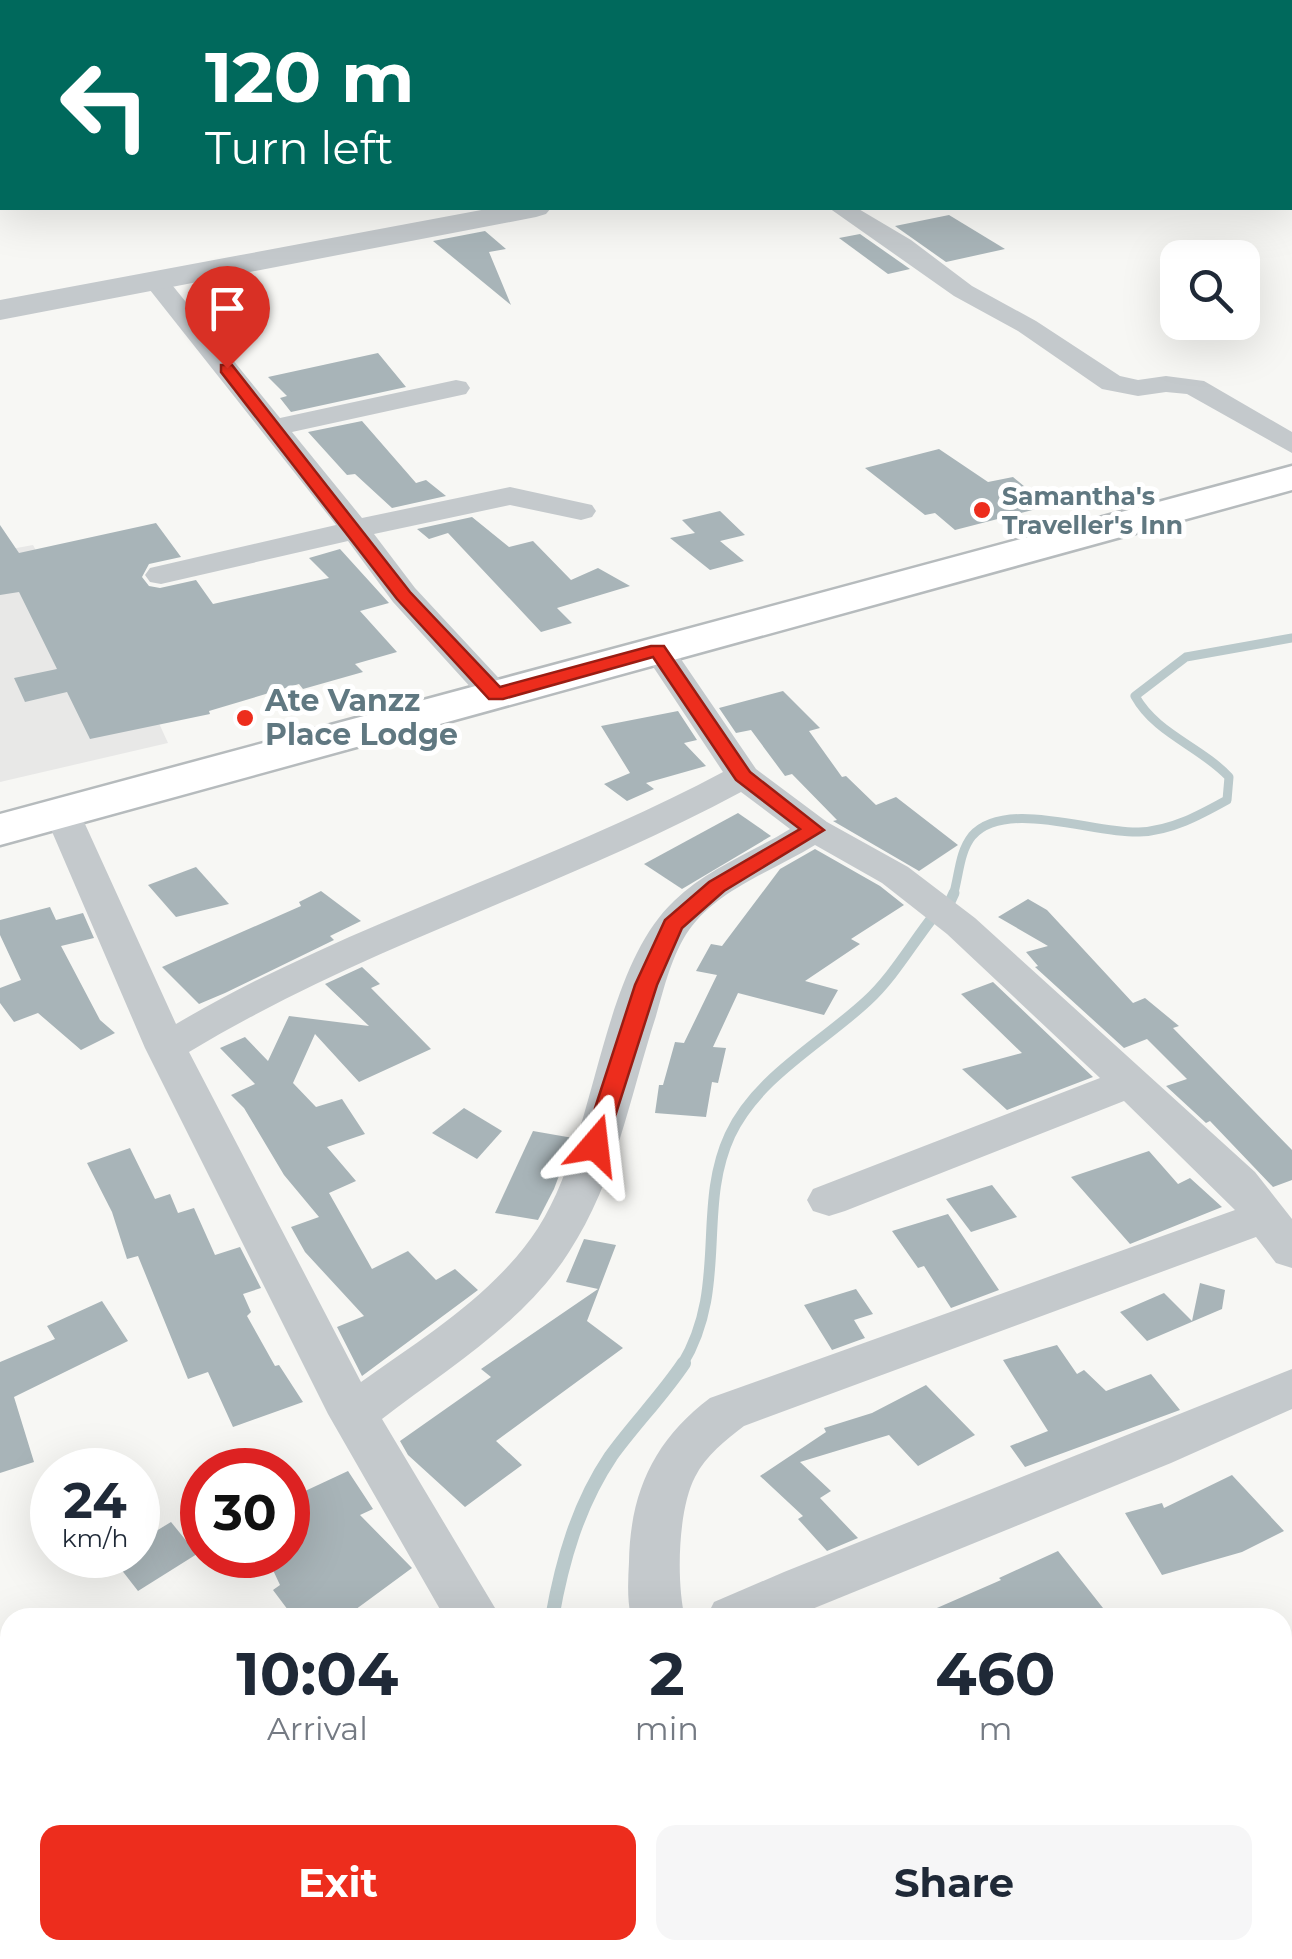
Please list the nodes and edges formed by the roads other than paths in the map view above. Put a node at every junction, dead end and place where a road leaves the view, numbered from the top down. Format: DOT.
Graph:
graph roads {
  1 [pos="525,210"];
  2 [pos="844,210"];
  3 [pos="154,280"];
  4 [pos="0,310"];
  5 [pos="456,388"];
  6 [pos="275,427"];
  7 [pos="1289,473"];
  8 [pos="582,512"];
  9 [pos="355,529"];
  10 [pos="161,574"];
  11 [pos="658,650"];
  12 [pos="496,694"];
  13 [pos="743,776"];
  14 [pos="62,814"];
  15 [pos="0,830"];
  16 [pos="814,830"];
  17 [pos="166,1048"];
  18 [pos="1130,1083"];
  19 [pos="829,1200"];
  20 [pos="1279,1233"];
  21 [pos="1292,1388"];
  22 [pos="352,1414"];
  23 [pos="468,1608"];
  24 [pos="658,1608"];
  25 [pos="755,1608"];
  1 -- 3 [label="street"];
  2 -- 7 [label="street"];
  3 -- 4 [label="street"];
  3 -- 6 [label="street"];
  5 -- 6 [label="street"];
  6 -- 9 [label="street"];
  7 -- 11 [label="highway"];
  8 -- 9 [label="street"];
  9 -- 10 [label="street"];
  9 -- 12 [label="street"];
  11 -- 12 [label="highway"];
  11 -- 13 [label="street"];
  12 -- 14 [label="highway"];
  13 -- 16 [label="street"];
  13 -- 17 [label="street"];
  14 -- 15 [label="highway"];
  14 -- 17 [label="street"];
  16 -- 18 [label="street"];
  16 -- 22 [label="street"];
  17 -- 22 [label="street"];
  18 -- 19 [label="street"];
  18 -- 20 [label="street"];
  20 -- 24 [label="street"];
  21 -- 25 [label="street"];
  22 -- 23 [label="street"];
}
